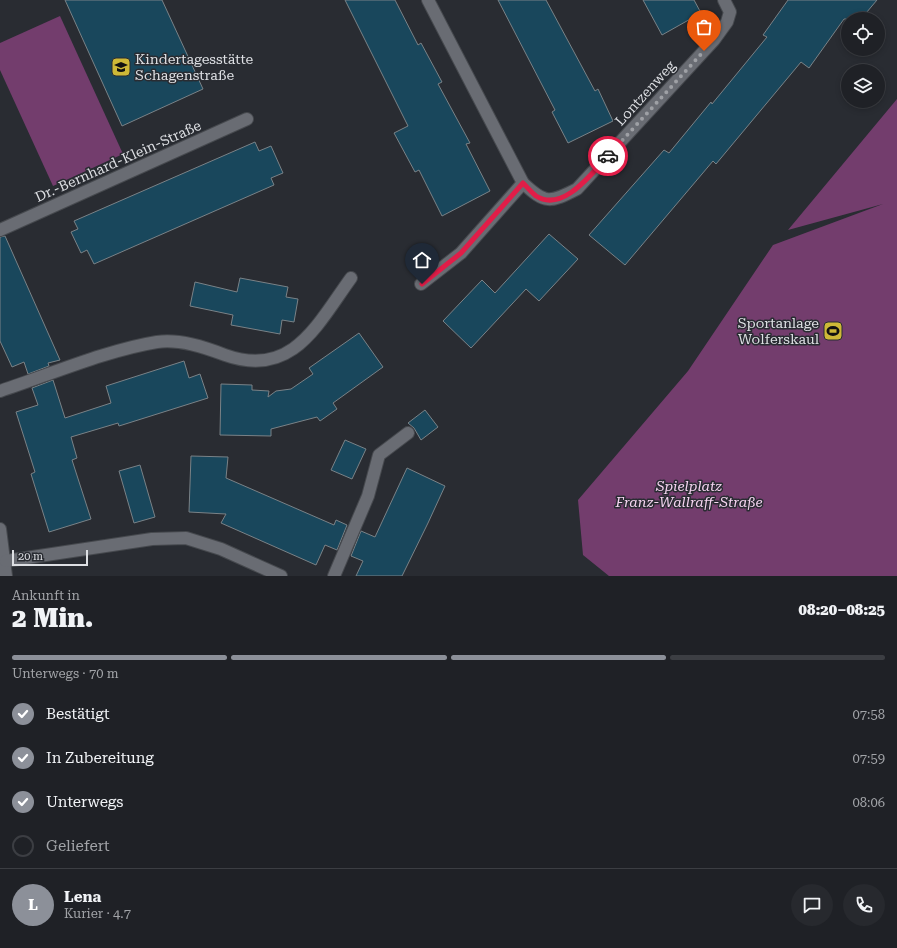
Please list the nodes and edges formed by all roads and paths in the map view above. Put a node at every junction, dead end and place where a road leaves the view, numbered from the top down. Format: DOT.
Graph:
graph roads {
  1 [pos="428,0"];
  2 [pos="724,0"];
  3 [pos="247,119"];
  4 [pos="523,183"];
  5 [pos="0,230"];
  6 [pos="351,278"];
  7 [pos="422,284"];
  8 [pos="0,391"];
  9 [pos="408,433"];
  10 [pos="0,529"];
  11 [pos="6,561"];
  12 [pos="6,576"];
  13 [pos="281,576"];
  14 [pos="334,576"];
  1 -- 4 [label="street, Lontzenweg"];
  2 -- 4 [label="street, Lontzenweg"];
  3 -- 5 [label="street, Dr.-Bernhard-Klein-Straße"];
  4 -- 7 [label="street"];
  6 -- 8 [label="street"];
  9 -- 14 [label="street"];
  10 -- 11 [label="street"];
  11 -- 12 [label="street"];
  11 -- 13 [label="street"];
}
